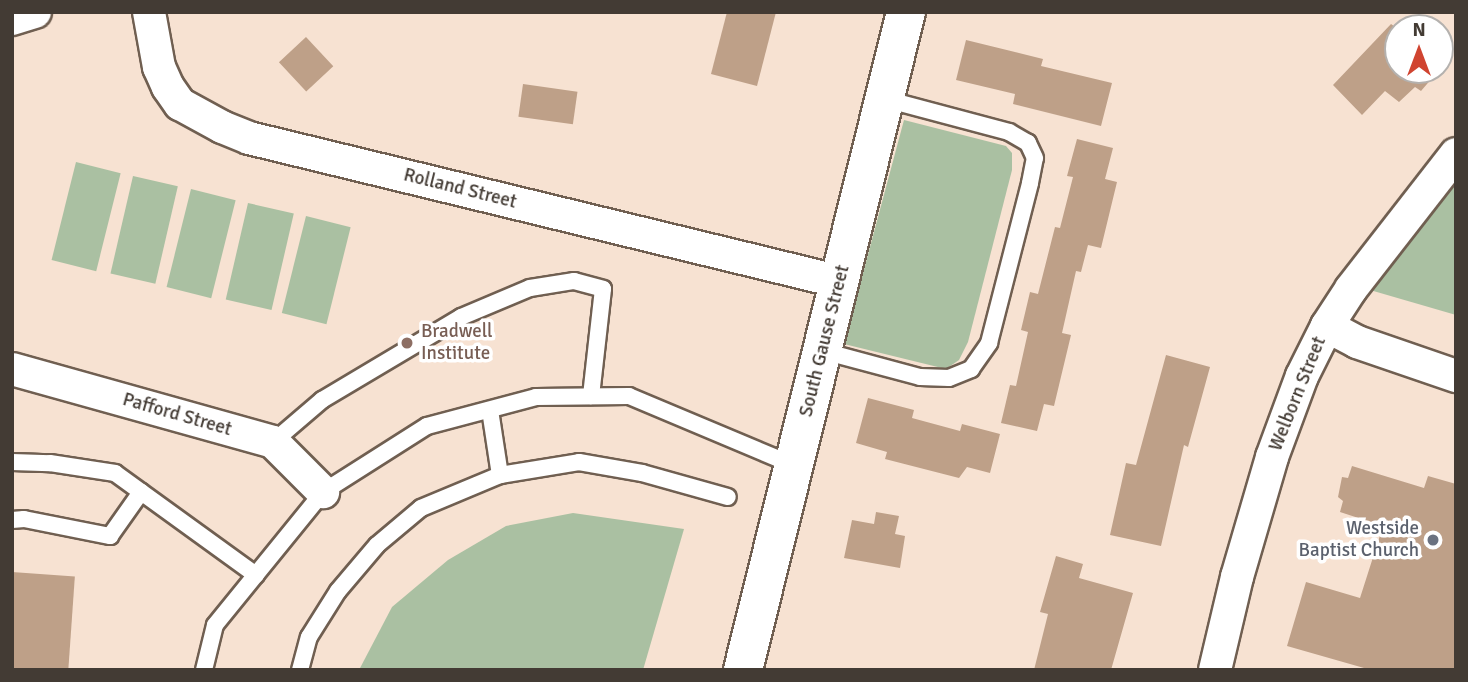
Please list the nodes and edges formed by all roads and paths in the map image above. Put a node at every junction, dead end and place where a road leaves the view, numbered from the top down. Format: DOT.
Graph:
graph roads {
  1 [pos="35,12"];
  2 [pos="149,12"];
  3 [pos="906,12"];
  4 [pos="12,19"];
  5 [pos="885,99"];
  6 [pos="1456,154"];
  7 [pos="841,282"];
  8 [pos="1327,326"];
  9 [pos="823,351"];
  10 [pos="12,369"];
  11 [pos="1456,376"];
  12 [pos="591,396"];
  13 [pos="490,410"];
  14 [pos="273,442"];
  15 [pos="12,462"];
  16 [pos="793,465"];
  17 [pos="500,475"];
  18 [pos="141,492"];
  19 [pos="323,492"];
  20 [pos="728,497"];
  21 [pos="12,520"];
  22 [pos="256,575"];
  23 [pos="204,670"];
  24 [pos="300,670"];
  25 [pos="743,670"];
  26 [pos="1215,670"];
  1 -- 4 [label="street"];
  2 -- 7 [label="street, Rolland Street"];
  3 -- 5 [label="street, South Gause Street"];
  5 -- 7 [label="street, South Gause Street"];
  5 -- 9 [label="lane"];
  6 -- 8 [label="street, Welborn Street"];
  7 -- 9 [label="street, South Gause Street"];
  8 -- 11 [label="street"];
  8 -- 26 [label="street, Welborn Street"];
  9 -- 16 [label="street, South Gause Street"];
  10 -- 14 [label="street, Pafford Street"];
  12 -- 13 [label="lane"];
  12 -- 14 [label="lane"];
  12 -- 16 [label="lane"];
  13 -- 17 [label="lane"];
  13 -- 19 [label="lane"];
  14 -- 19 [label="street, Pafford Street"];
  15 -- 18 [label="lane"];
  16 -- 25 [label="street, South Gause Street"];
  17 -- 20 [label="lane"];
  17 -- 24 [label="lane"];
  18 -- 21 [label="lane"];
  18 -- 22 [label="lane"];
  19 -- 22 [label="lane"];
  22 -- 23 [label="lane"];
}
